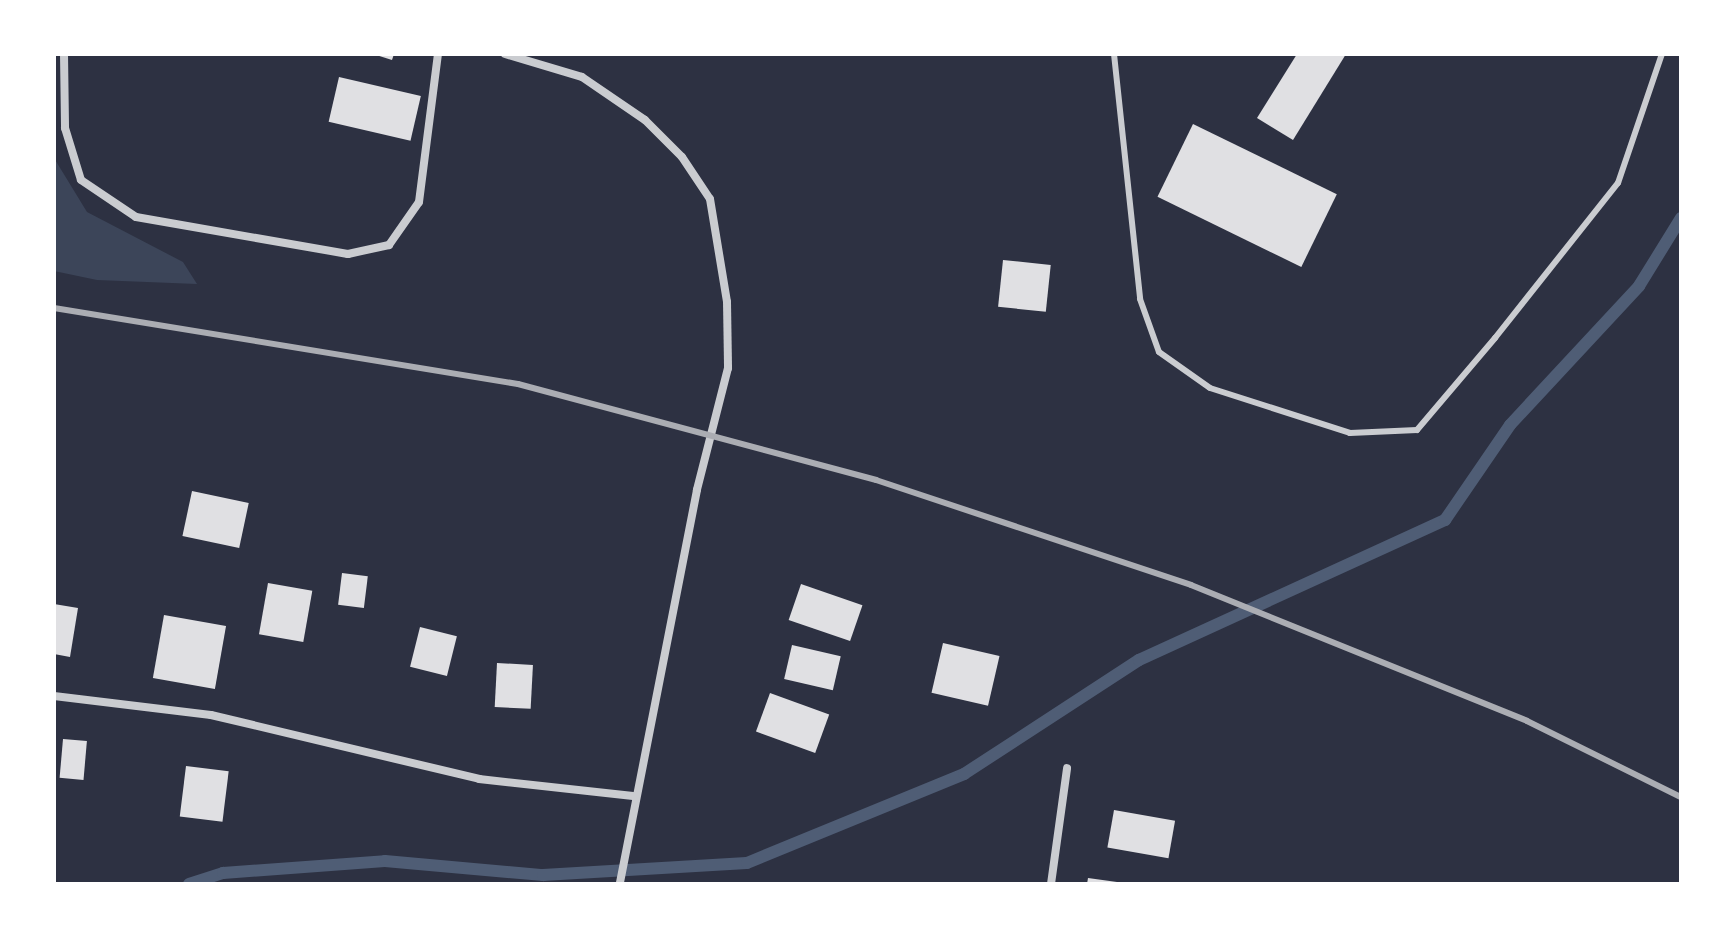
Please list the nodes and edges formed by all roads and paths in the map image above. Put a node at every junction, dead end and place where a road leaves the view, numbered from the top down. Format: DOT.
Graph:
graph roads {
  1 [pos="64,54"];
  2 [pos="438,54"];
  3 [pos="505,54"];
  4 [pos="1114,54"];
  5 [pos="1662,54"];
  6 [pos="54,696"];
  7 [pos="1067,768"];
  8 [pos="633,796"];
  9 [pos="620,884"];
  10 [pos="1051,884"];
  1 -- 2 [label="street"];
  3 -- 8 [label="street"];
  4 -- 5 [label="lane"];
  6 -- 8 [label="street"];
  7 -- 10 [label="street"];
  8 -- 9 [label="street"];
}
